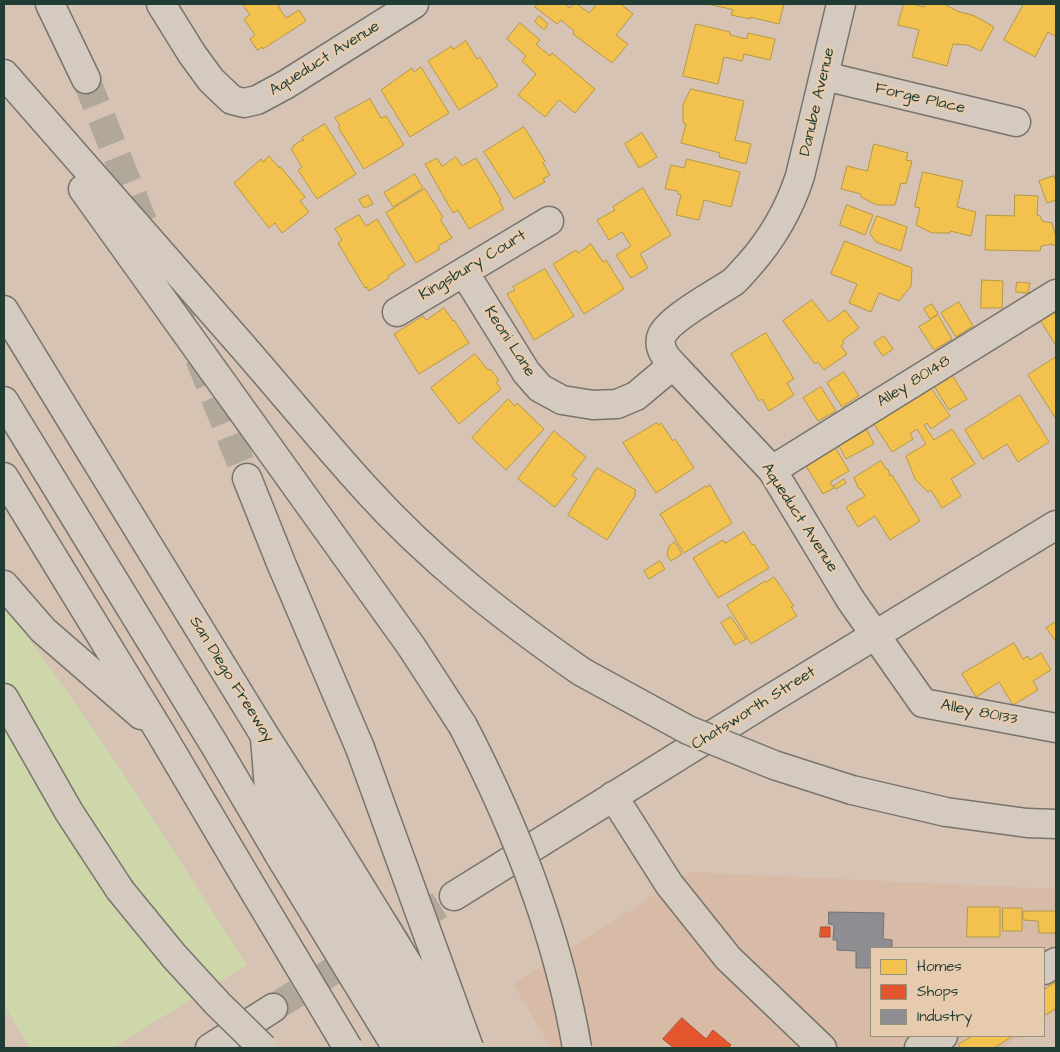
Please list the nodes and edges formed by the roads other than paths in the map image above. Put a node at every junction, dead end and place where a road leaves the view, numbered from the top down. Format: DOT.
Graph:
graph roads {
  1 [pos="50,4"];
  2 [pos="161,4"];
  3 [pos="414,4"];
  4 [pos="841,4"];
  5 [pos="4,74"];
  6 [pos="824,76"];
  7 [pos="4,78"];
  8 [pos="86,79"];
  9 [pos="1016,122"];
  10 [pos="548,221"];
  11 [pos="464,272"];
  12 [pos="1056,294"];
  13 [pos="4,310"];
  14 [pos="397,312"];
  15 [pos="661,338"];
  16 [pos="673,365"];
  17 [pos="4,401"];
  18 [pos="772,470"];
  19 [pos="4,477"];
  20 [pos="247,478"];
  21 [pos="1056,525"];
  22 [pos="4,585"];
  23 [pos="875,636"];
  24 [pos="4,698"];
  25 [pos="1056,728"];
  26 [pos="160,732"];
  27 [pos="265,736"];
  28 [pos="613,796"];
  29 [pos="1056,824"];
  30 [pos="292,852"];
  31 [pos="454,896"];
  32 [pos="1056,962"];
  33 [pos="1045,969"];
  34 [pos="273,1008"];
  35 [pos="941,1037"];
  36 [pos="210,1048"];
  37 [pos="263,1048"];
  38 [pos="348,1048"];
  39 [pos="397,1048"];
  40 [pos="427,1048"];
  41 [pos="460,1048"];
  42 [pos="469,1048"];
  43 [pos="578,1048"];
  44 [pos="822,1048"];
  45 [pos="919,1048"];
  1 -- 8 [label="main road"];
  2 -- 3 [label="main road, Aqueduct Avenue"];
  4 -- 6 [label="main road, Danube Avenue"];
  5 -- 29 [label="main road, bridge"];
  6 -- 9 [label="main road, Forge Place"];
  6 -- 15 [label="main road, Danube Avenue"];
  7 -- 43 [label="main road, bridge"];
  10 -- 11 [label="main road, Kingsbury Court"];
  11 -- 14 [label="main road, Kingsbury Court"];
  11 -- 16 [label="main road, Keoni Lane"];
  12 -- 18 [label="main road, Alley 80148"];
  13 -- 27 [label="main road, San Diego Freeway"];
  15 -- 16 [label="main road, Aqueduct Avenue"];
  16 -- 18 [label="main road, Aqueduct Avenue"];
  17 -- 30 [label="main road"];
  18 -- 23 [label="main road, Aqueduct Avenue"];
  19 -- 26 [label="main road"];
  20 -- 42 [label="main road, bridge"];
  21 -- 23 [label="main road, Chatsworth Street"];
  22 -- 26 [label="main road"];
  23 -- 25 [label="main road, Alley 80133"];
  23 -- 28 [label="main road, Chatsworth Street"];
  24 -- 37 [label="main road, bridge"];
  26 -- 38 [label="main road, bridge"];
  27 -- 30 [label="main road"];
  27 -- 41 [label="main road, San Diego Freeway, bridge"];
  28 -- 31 [label="main road, Chatsworth Street"];
  28 -- 44 [label="main road"];
  30 -- 39 [label="main road, bridge"];
  30 -- 40 [label="main road, bridge"];
  32 -- 33 [label="main road"];
  34 -- 36 [label="main road"];
  35 -- 45 [label="main road"];
}
